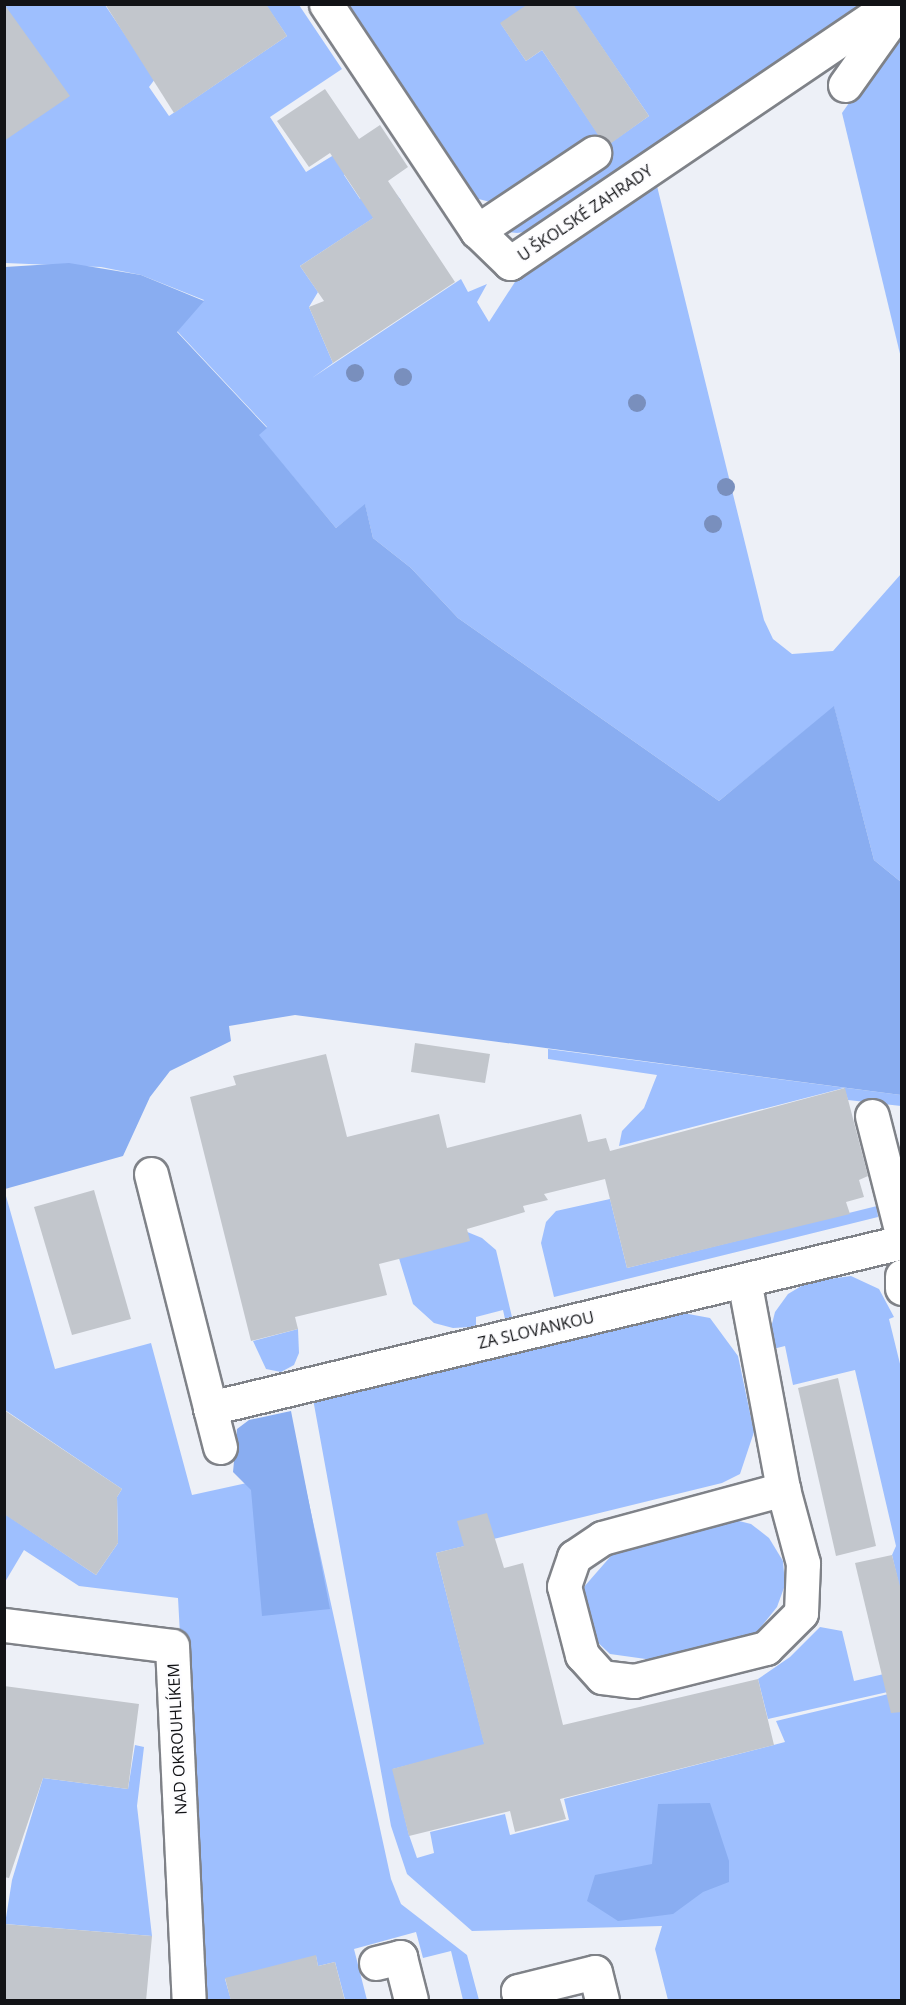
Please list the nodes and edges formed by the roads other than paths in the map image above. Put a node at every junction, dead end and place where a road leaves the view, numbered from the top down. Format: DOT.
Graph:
graph roads {
  1 [pos="326,4"];
  2 [pos="893,4"];
  3 [pos="902,5"];
  4 [pos="845,85"];
  5 [pos="594,153"];
  6 [pos="477,231"];
  7 [pos="872,1116"];
  8 [pos="151,1174"];
  9 [pos="902,1234"];
  10 [pos="902,1242"];
  11 [pos="902,1276"];
  12 [pos="744,1280"];
  13 [pos="902,1288"];
  14 [pos="210,1408"];
  15 [pos="220,1447"];
  16 [pos="783,1489"];
  17 [pos="4,1625"];
  18 [pos="376,1963"];
  19 [pos="189,2001"];
  20 [pos="411,2001"];
  21 [pos="520,2001"];
  22 [pos="602,2001"];
  1 -- 6 [label="street, U ŠKOLSKÉ ZAHRADY"];
  2 -- 6 [label="street, U ŠKOLSKÉ ZAHRADY"];
  3 -- 4 [label="street"];
  5 -- 6 [label="street"];
  7 -- 9 [label="street"];
  8 -- 14 [label="street"];
  10 -- 12 [label="street, ZA SLOVANKOU"];
  11 -- 13 [label="street"];
  12 -- 14 [label="street, ZA SLOVANKOU"];
  12 -- 16 [label="street"];
  14 -- 15 [label="street"];
  16 -- 16 [label="street"];
  17 -- 19 [label="street, NAD OKROUHLÍKEM"];
  18 -- 20 [label="street"];
  21 -- 22 [label="street"];
}
